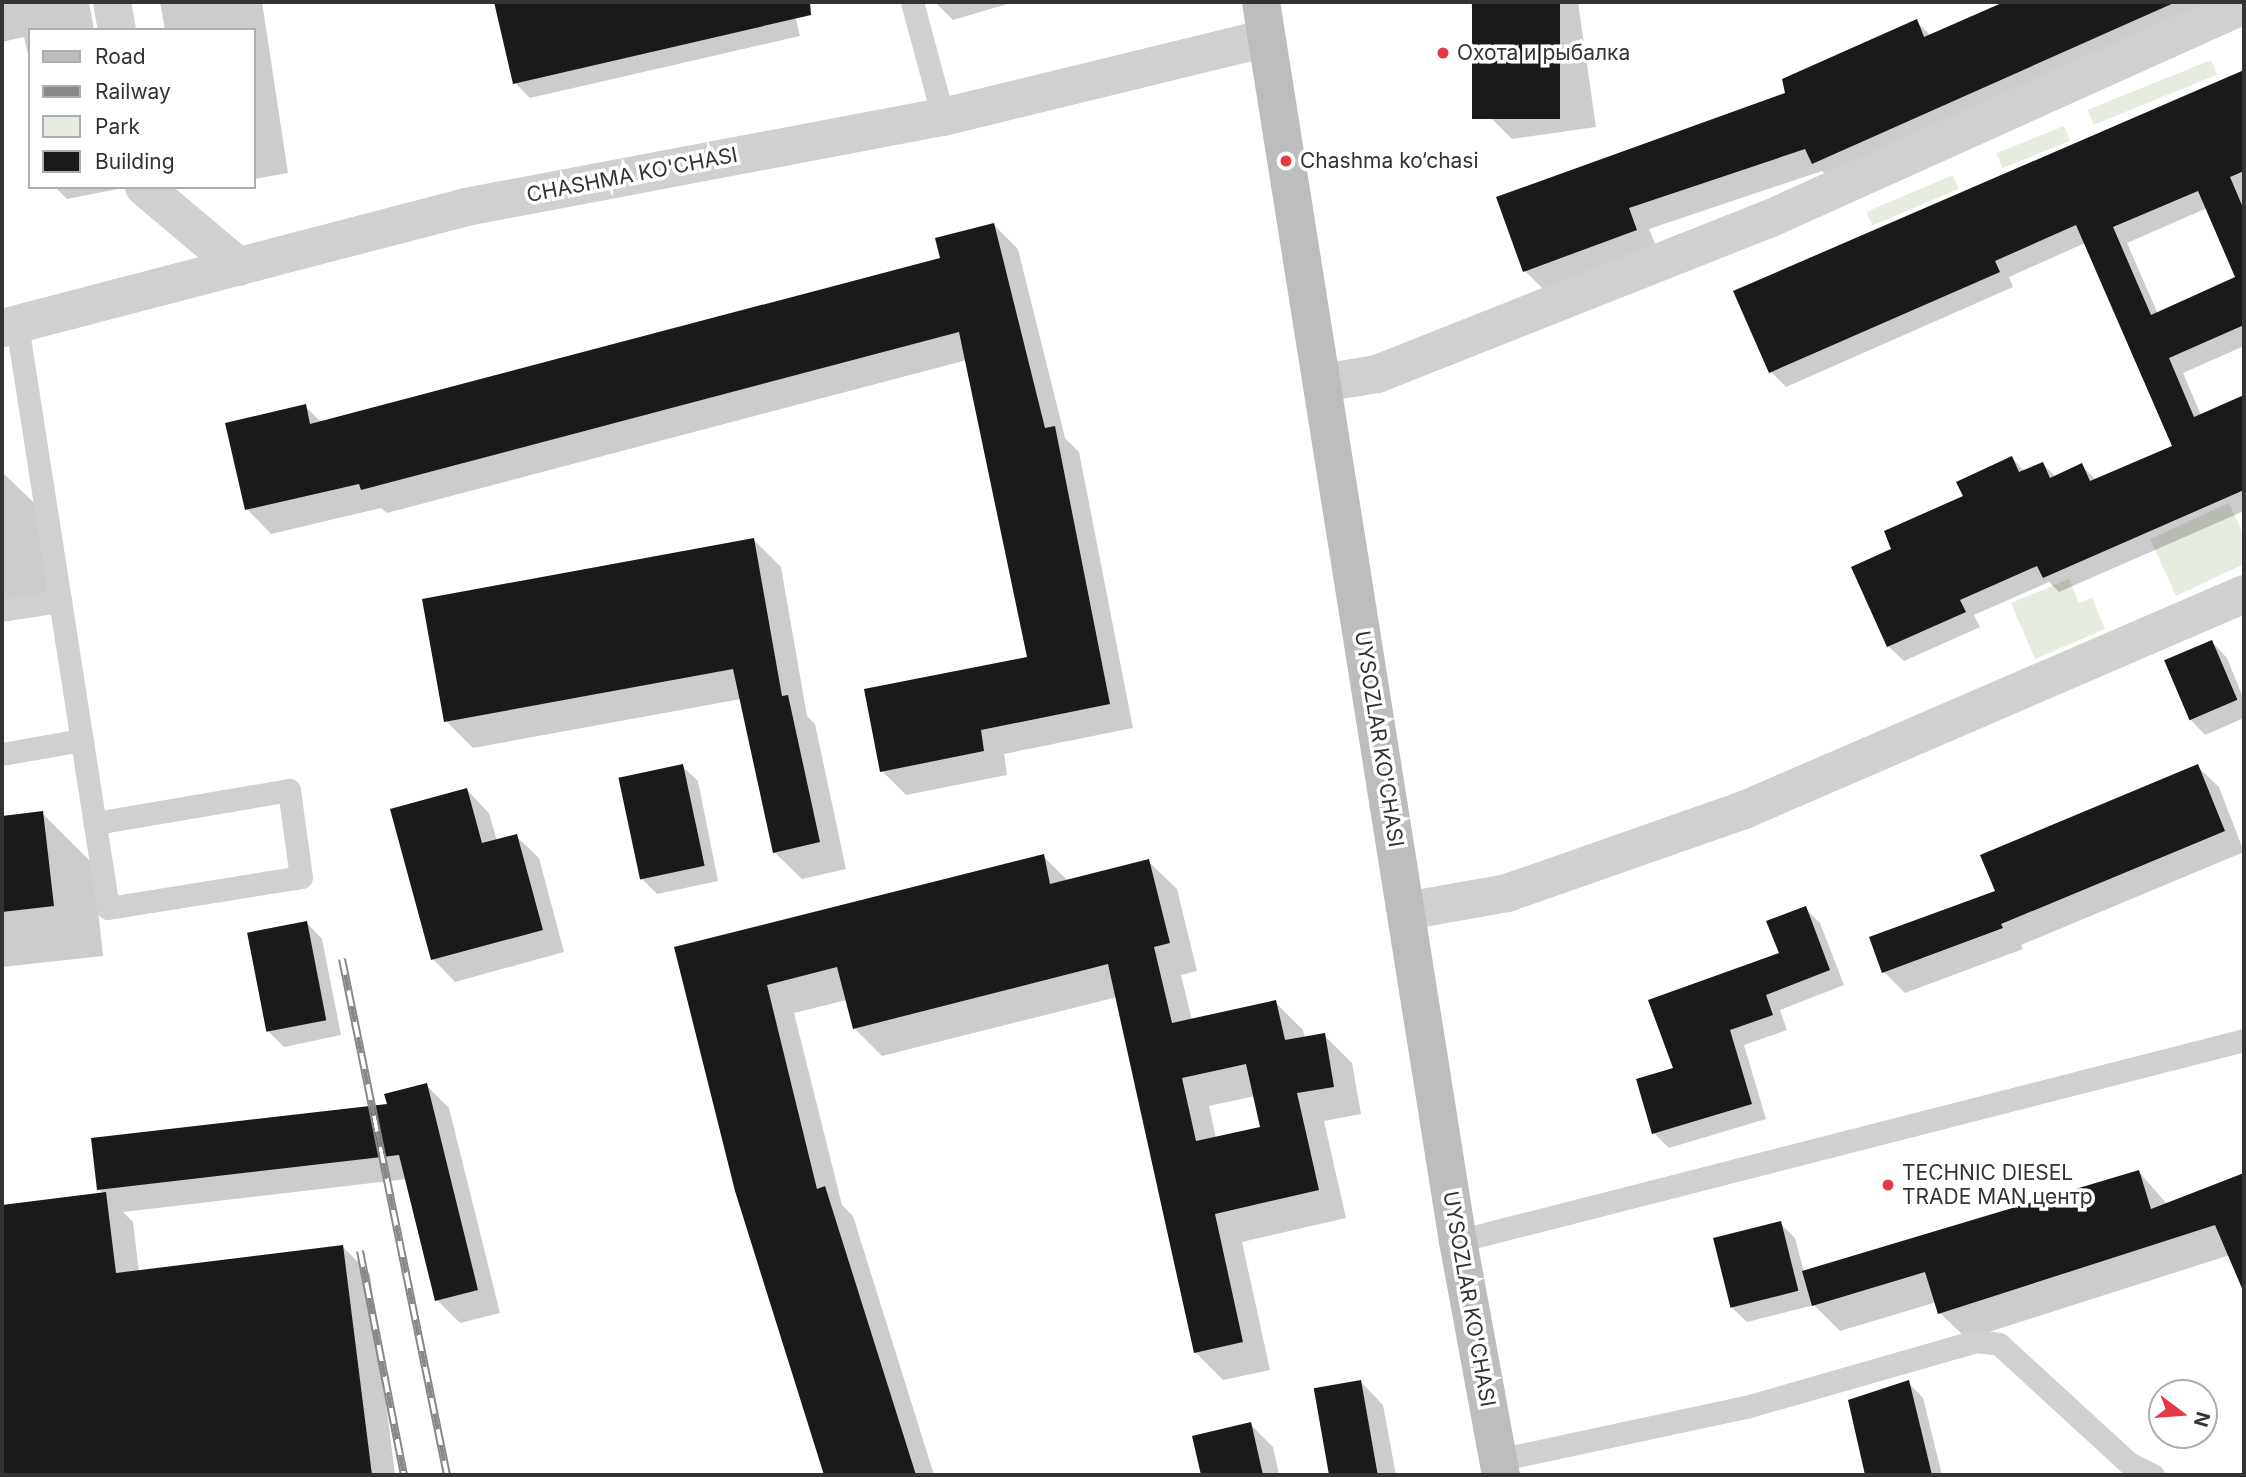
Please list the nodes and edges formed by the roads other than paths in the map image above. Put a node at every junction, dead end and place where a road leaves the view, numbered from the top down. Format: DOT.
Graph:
graph roads {
  1 [pos="112,2"];
  2 [pos="912,2"];
  3 [pos="2244,5"];
  4 [pos="1264,20"];
  5 [pos="117,28"];
  6 [pos="943,117"];
  7 [pos="146,189"];
  8 [pos="239,267"];
  9 [pos="9,326"];
  10 [pos="1322,383"];
  11 [pos="2244,594"];
  12 [pos="60,601"];
  13 [pos="2,610"];
  14 [pos="82,740"];
  15 [pos="2,754"];
  16 [pos="94,823"];
  17 [pos="1406,911"];
  18 [pos="2244,1040"];
  19 [pos="1458,1241"];
  20 [pos="1499,1468"];
  21 [pos="2153,1475"];
  1 -- 5 [label="street"];
  2 -- 6 [label="lane"];
  3 -- 10 [label="street"];
  4 -- 6 [label="street, CHASHMA KO'CHASI"];
  4 -- 10 [label="main road, UYSOZLAR KO'CHASI"];
  6 -- 8 [label="street, CHASHMA KO'CHASI"];
  7 -- 8 [label="street"];
  8 -- 9 [label="street, CHASHMA KO'CHASI"];
  9 -- 12 [label="lane"];
  10 -- 17 [label="main road, UYSOZLAR KO'CHASI"];
  11 -- 17 [label="street"];
  12 -- 13 [label="lane"];
  12 -- 14 [label="lane"];
  14 -- 15 [label="lane"];
  14 -- 16 [label="lane"];
  16 -- 16 [label="lane"];
  17 -- 19 [label="main road, UYSOZLAR KO'CHASI"];
  18 -- 19 [label="lane"];
  19 -- 20 [label="main road, UYSOZLAR KO'CHASI"];
  20 -- 21 [label="lane"];
}
